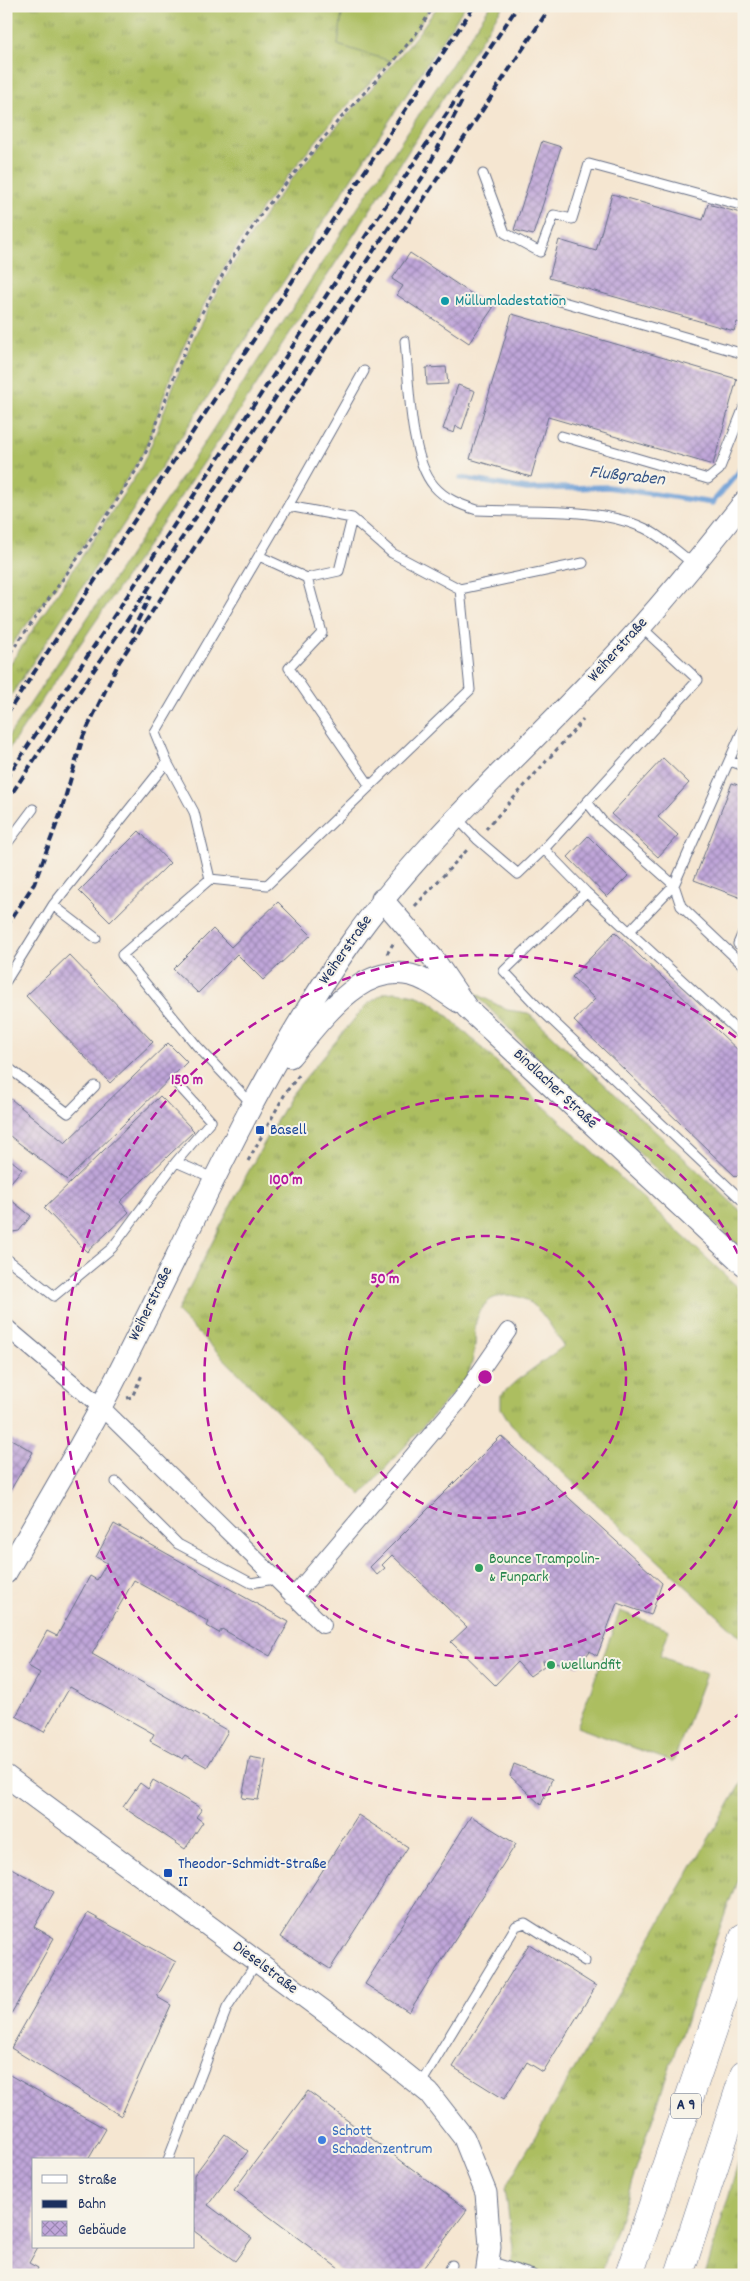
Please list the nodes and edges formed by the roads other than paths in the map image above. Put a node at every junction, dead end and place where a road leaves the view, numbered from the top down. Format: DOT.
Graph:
graph roads {
  1 [pos="484,174"];
  2 [pos="744,206"];
  3 [pos="552,298"];
  4 [pos="405,341"];
  5 [pos="744,354"];
  6 [pos="364,370"];
  7 [pos="744,407"];
  8 [pos="561,436"];
  9 [pos="744,502"];
  10 [pos="288,506"];
  11 [pos="352,518"];
  12 [pos="259,556"];
  13 [pos="583,564"];
  14 [pos="694,564"];
  15 [pos="307,578"];
  16 [pos="460,589"];
  17 [pos="640,626"];
  18 [pos="744,727"];
  19 [pos="730,761"];
  20 [pos="167,762"];
  21 [pos="744,766"];
  22 [pos="370,786"];
  23 [pos="586,802"];
  24 [pos="32,809"];
  25 [pos="457,818"];
  26 [pos="6,845"];
  27 [pos="544,849"];
  28 [pos="210,879"];
  29 [pos="674,885"];
  30 [pos="586,892"];
  31 [pos="382,899"];
  32 [pos="53,905"];
  33 [pos="744,930"];
  34 [pos="630,931"];
  35 [pos="96,938"];
  36 [pos="738,944"];
  37 [pos="744,966"];
  38 [pos="6,981"];
  39 [pos="467,1008"];
  40 [pos="744,1038"];
  41 [pos="6,1066"];
  42 [pos="178,1085"];
  43 [pos="95,1086"];
  44 [pos="256,1097"];
  45 [pos="176,1162"];
  46 [pos="213,1178"];
  47 [pos="744,1202"];
  48 [pos="6,1258"];
  49 [pos="744,1265"];
  50 [pos="6,1326"];
  51 [pos="508,1331"];
  52 [pos="101,1407"];
  53 [pos="116,1482"];
  54 [pos="6,1573"];
  55 [pos="274,1579"];
  56 [pos="293,1597"];
  57 [pos="323,1625"];
  58 [pos="6,1776"];
  59 [pos="744,1937"];
  60 [pos="585,1960"];
  61 [pos="257,1962"];
  62 [pos="744,2075"];
  63 [pos="420,2086"];
  64 [pos="169,2158"];
  65 [pos="452,2265"];
  66 [pos="488,2268"];
  67 [pos="447,2275"];
  68 [pos="533,2275"];
  69 [pos="629,2275"];
  70 [pos="679,2275"];
  1 -- 2 [label="lane"];
  3 -- 5 [label="lane"];
  4 -- 14 [label="lane"];
  6 -- 10 [label="lane"];
  7 -- 8 [label="lane"];
  9 -- 14 [label="street, Weiherstraße"];
  10 -- 11 [label="lane"];
  10 -- 12 [label="lane"];
  11 -- 15 [label="lane"];
  11 -- 16 [label="lane"];
  12 -- 15 [label="lane"];
  12 -- 20 [label="lane"];
  13 -- 16 [label="lane"];
  14 -- 17 [label="street, Weiherstraße"];
  15 -- 22 [label="lane"];
  16 -- 22 [label="lane"];
  17 -- 23 [label="lane"];
  17 -- 25 [label="street, Weiherstraße"];
  18 -- 19 [label="lane"];
  19 -- 21 [label="lane"];
  19 -- 29 [label="lane"];
  20 -- 28 [label="lane"];
  20 -- 32 [label="lane"];
  22 -- 28 [label="lane"];
  23 -- 27 [label="lane"];
  23 -- 29 [label="lane"];
  24 -- 26 [label="lane"];
  25 -- 27 [label="lane"];
  25 -- 31 [label="street, Weiherstraße"];
  27 -- 30 [label="lane"];
  28 -- 44 [label="lane"];
  29 -- 34 [label="lane"];
  29 -- 37 [label="lane"];
  30 -- 34 [label="lane"];
  30 -- 47 [label="lane"];
  31 -- 39 [label="street, Bindlacher Straße"];
  31 -- 44 [label="street, Weiherstraße"];
  32 -- 35 [label="lane"];
  32 -- 38 [label="lane"];
  33 -- 36 [label="lane"];
  34 -- 40 [label="lane"];
  39 -- 44 [label="street"];
  39 -- 49 [label="street, Bindlacher Straße"];
  41 -- 43 [label="lane"];
  42 -- 45 [label="lane"];
  44 -- 46 [label="street, Weiherstraße"];
  45 -- 46 [label="lane"];
  45 -- 48 [label="lane"];
  46 -- 52 [label="street, Weiherstraße"];
  50 -- 52 [label="street"];
  51 -- 56 [label="street"];
  52 -- 54 [label="street, Weiherstraße"];
  52 -- 55 [label="street"];
  53 -- 55 [label="lane"];
  55 -- 56 [label="street"];
  56 -- 57 [label="street"];
  58 -- 61 [label="street, Dieselstraße"];
  59 -- 69 [label="highway, A 9"];
  60 -- 63 [label="lane"];
  61 -- 63 [label="street, Dieselstraße"];
  61 -- 64 [label="lane"];
  62 -- 70 [label="highway"];
  63 -- 66 [label="street, Dieselstraße"];
  65 -- 67 [label="lane"];
  66 -- 68 [label="lane"];
}
